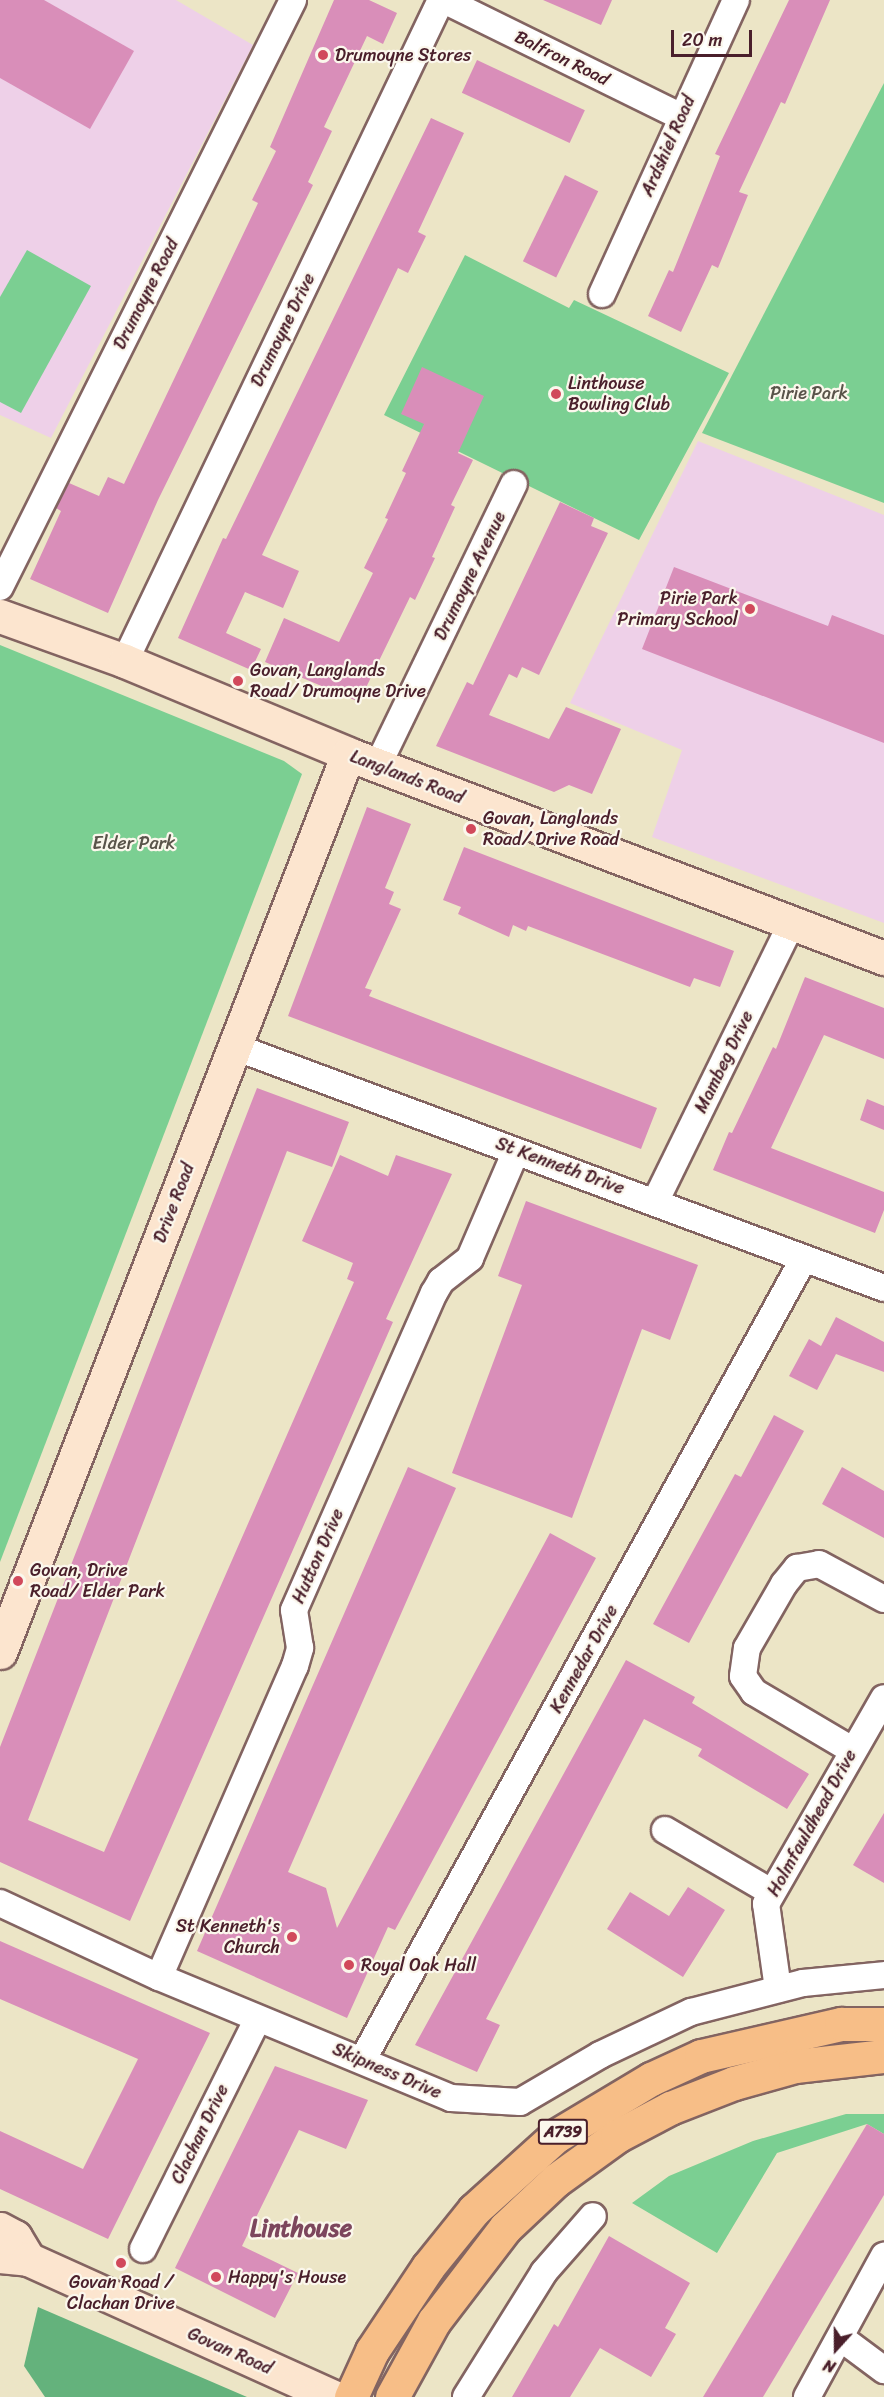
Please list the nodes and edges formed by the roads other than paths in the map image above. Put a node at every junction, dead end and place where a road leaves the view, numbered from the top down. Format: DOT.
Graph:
graph roads {
  1 [pos="293,0"];
  2 [pos="442,0"];
  3 [pos="736,0"];
  4 [pos="680,116"];
  5 [pos="602,294"];
  6 [pos="514,484"];
  7 [pos="0,587"];
  8 [pos="0,616"];
  9 [pos="124,661"];
  10 [pos="363,760"];
  11 [pos="791,924"];
  12 [pos="884,958"];
  13 [pos="235,1047"];
  14 [pos="516,1151"];
  15 [pos="656,1200"];
  16 [pos="804,1258"];
  17 [pos="884,1288"];
  18 [pos="884,1599"];
  19 [pos="0,1652"];
  20 [pos="884,1698"];
  21 [pos="852,1750"];
  22 [pos="665,1830"];
  23 [pos="771,1892"];
  24 [pos="0,1903"];
  25 [pos="884,1975"];
  26 [pos="159,1977"];
  27 [pos="778,1989"];
  28 [pos="257,2020"];
  29 [pos="884,2024"];
  30 [pos="884,2056"];
  31 [pos="363,2059"];
  32 [pos="592,2216"];
  33 [pos="0,2229"];
  34 [pos="143,2249"];
  35 [pos="884,2256"];
  36 [pos="14,2258"];
  37 [pos="841,2338"];
  38 [pos="884,2370"];
  39 [pos="320,2391"];
  40 [pos="351,2397"];
  41 [pos="392,2397"];
  42 [pos="466,2397"];
  43 [pos="807,2397"];
  1 -- 7 [label="street, Drumoyne Road"];
  2 -- 4 [label="street, Balfron Road"];
  2 -- 9 [label="street, Drumoyne Drive"];
  3 -- 4 [label="street, Ardshiel Road"];
  4 -- 5 [label="street, Ardshiel Road"];
  6 -- 10 [label="street, Drumoyne Avenue"];
  8 -- 9 [label="street, Langlands Road"];
  9 -- 10 [label="street, Langlands Road"];
  10 -- 11 [label="street, Langlands Road"];
  10 -- 13 [label="street, Drive Road"];
  11 -- 12 [label="street, Langlands Road"];
  11 -- 15 [label="street, Mambeg Drive"];
  13 -- 14 [label="street, St Kenneth Drive"];
  13 -- 19 [label="street, Drive Road"];
  14 -- 15 [label="street, St Kenneth Drive"];
  14 -- 26 [label="street, Hutton Drive"];
  15 -- 16 [label="street, St Kenneth Drive"];
  16 -- 17 [label="street, St Kenneth Drive"];
  16 -- 31 [label="street, Kennedar Drive"];
  18 -- 21 [label="street"];
  20 -- 21 [label="street, Holmfauldhead Drive"];
  21 -- 23 [label="street, Holmfauldhead Drive"];
  22 -- 23 [label="street"];
  23 -- 27 [label="street, Holmfauldhead Drive"];
  24 -- 26 [label="street, Skipness Drive"];
  25 -- 27 [label="street, Skipness Drive"];
  26 -- 28 [label="street, Skipness Drive"];
  27 -- 31 [label="street, Skipness Drive"];
  28 -- 31 [label="street, Skipness Drive"];
  28 -- 34 [label="street, Clachan Drive"];
  29 -- 40 [label="main road, A739"];
  30 -- 41 [label="main road, A739"];
  32 -- 42 [label="street"];
  33 -- 36 [label="street, Govan Road"];
  35 -- 37 [label="street"];
  36 -- 39 [label="street, Govan Road"];
  37 -- 38 [label="street"];
  37 -- 43 [label="street"];
}
